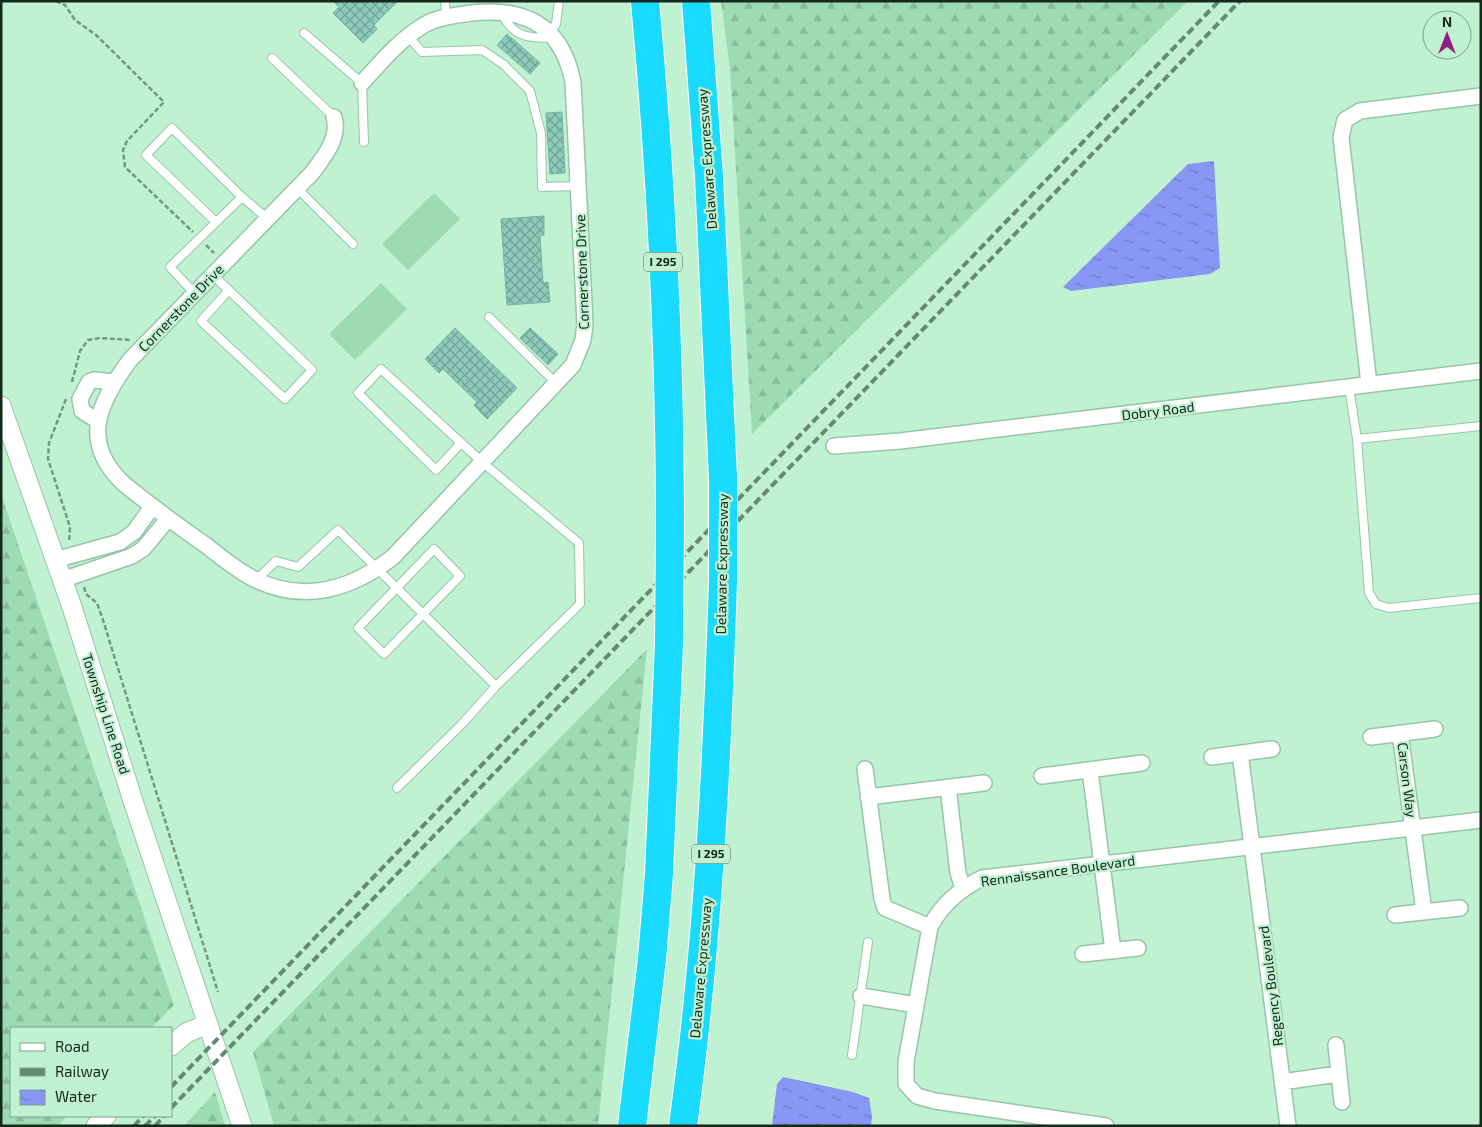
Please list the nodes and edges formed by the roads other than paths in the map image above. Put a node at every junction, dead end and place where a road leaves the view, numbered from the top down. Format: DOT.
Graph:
graph roads {
  1 [pos="445,1"];
  2 [pos="559,1"];
  3 [pos="644,1"];
  4 [pos="696,1"];
  5 [pos="446,18"];
  6 [pos="304,33"];
  7 [pos="408,36"];
  8 [pos="553,36"];
  9 [pos="272,58"];
  10 [pos="362,83"];
  11 [pos="1481,96"];
  12 [pos="334,118"];
  13 [pos="364,142"];
  14 [pos="579,186"];
  15 [pos="298,189"];
  16 [pos="242,196"];
  17 [pos="268,219"];
  18 [pos="216,222"];
  19 [pos="353,244"];
  20 [pos="214,275"];
  21 [pos="229,290"];
  22 [pos="195,294"];
  23 [pos="489,317"];
  24 [pos="1481,371"];
  25 [pos="114,382"];
  26 [pos="557,384"];
  27 [pos="1369,384"];
  28 [pos="1350,387"];
  29 [pos="1,406"];
  30 [pos="98,421"];
  31 [pos="1481,426"];
  32 [pos="1356,439"];
  33 [pos="461,443"];
  34 [pos="834,446"];
  35 [pos="482,462"];
  36 [pos="152,507"];
  37 [pos="168,518"];
  38 [pos="64,558"];
  39 [pos="378,568"];
  40 [pos="70,577"];
  41 [pos="256,580"];
  42 [pos="397,587"];
  43 [pos="1481,598"];
  44 [pos="424,614"];
  45 [pos="496,686"];
  46 [pos="1435,729"];
  47 [pos="1400,732"];
  48 [pos="1371,737"];
  49 [pos="1272,749"];
  50 [pos="1240,753"];
  51 [pos="1212,756"];
  52 [pos="1142,763"];
  53 [pos="865,769"];
  54 [pos="1090,770"];
  55 [pos="1042,776"];
  56 [pos="984,783"];
  57 [pos="948,787"];
  58 [pos="397,788"];
  59 [pos="868,797"];
  60 [pos="1481,820"];
  61 [pos="1413,828"];
  62 [pos="1254,847"];
  63 [pos="1101,865"];
  64 [pos="963,888"];
  65 [pos="1460,908"];
  66 [pos="1424,912"];
  67 [pos="1395,916"];
  68 [pos="930,927"];
  69 [pos="868,942"];
  70 [pos="1138,948"];
  71 [pos="1113,951"];
  72 [pos="1083,954"];
  73 [pos="861,996"];
  74 [pos="916,1005"];
  75 [pos="208,1024"];
  76 [pos="172,1045"];
  77 [pos="1336,1045"];
  78 [pos="852,1055"];
  79 [pos="1338,1074"];
  80 [pos="1282,1082"];
  81 [pos="1342,1102"];
  82 [pos="105,1117"];
  83 [pos="96,1126"];
  84 [pos="242,1126"];
  85 [pos="632,1126"];
  86 [pos="683,1126"];
  87 [pos="1106,1126"];
  88 [pos="1288,1126"];
  1 -- 5 [label="lane"];
  2 -- 8 [label="lane"];
  3 -- 85 [label="highway, I 295, bridge"];
  4 -- 86 [label="highway, Delaware Expressway / I 295, bridge"];
  5 -- 7 [label="street, Cornerstone Drive"];
  5 -- 8 [label="street, Cornerstone Drive"];
  6 -- 10 [label="lane"];
  7 -- 10 [label="street, Cornerstone Drive"];
  7 -- 14 [label="lane"];
  8 -- 14 [label="street, Cornerstone Drive"];
  9 -- 12 [label="lane"];
  10 -- 13 [label="lane"];
  11 -- 27 [label="street"];
  12 -- 15 [label="street, Cornerstone Drive"];
  14 -- 26 [label="street, Cornerstone Drive"];
  15 -- 17 [label="street, Cornerstone Drive"];
  15 -- 19 [label="lane"];
  16 -- 17 [label="lane"];
  16 -- 18 [label="lane"];
  16 -- 18 [label="lane"];
  17 -- 20 [label="street, Cornerstone Drive"];
  18 -- 22 [label="lane"];
  20 -- 21 [label="lane"];
  20 -- 22 [label="street, Cornerstone Drive"];
  21 -- 21 [label="lane"];
  22 -- 25 [label="street, Cornerstone Drive"];
  23 -- 26 [label="lane"];
  24 -- 27 [label="street, Dobry Road"];
  25 -- 30 [label="street, Cornerstone Drive"];
  25 -- 30 [label="street"];
  26 -- 35 [label="street, Cornerstone Drive"];
  27 -- 28 [label="street, Dobry Road"];
  28 -- 32 [label="lane"];
  28 -- 34 [label="street, Dobry Road"];
  29 -- 38 [label="street, Township Line Road"];
  30 -- 36 [label="street, Cornerstone Drive"];
  31 -- 32 [label="lane"];
  32 -- 43 [label="lane"];
  33 -- 33 [label="lane"];
  33 -- 35 [label="lane"];
  35 -- 39 [label="street, Cornerstone Drive"];
  35 -- 45 [label="lane"];
  36 -- 37 [label="street, Cornerstone Drive"];
  36 -- 38 [label="street"];
  37 -- 40 [label="street"];
  37 -- 41 [label="street, Cornerstone Drive"];
  38 -- 40 [label="street, Township Line Road"];
  39 -- 41 [label="street, Cornerstone Drive"];
  39 -- 41 [label="lane"];
  39 -- 42 [label="lane"];
  40 -- 75 [label="street, Township Line Road"];
  42 -- 44 [label="lane"];
  42 -- 44 [label="lane"];
  42 -- 44 [label="lane"];
  44 -- 45 [label="lane"];
  45 -- 58 [label="lane"];
  46 -- 47 [label="street"];
  47 -- 48 [label="street"];
  47 -- 61 [label="street, Carson Way"];
  49 -- 50 [label="street"];
  50 -- 51 [label="street"];
  50 -- 62 [label="street, Regency Boulevard"];
  52 -- 54 [label="street"];
  53 -- 59 [label="street"];
  54 -- 55 [label="street"];
  54 -- 63 [label="street"];
  56 -- 57 [label="street"];
  57 -- 59 [label="street"];
  57 -- 64 [label="street"];
  59 -- 68 [label="street"];
  60 -- 61 [label="street, Rennaissance Boulevard"];
  61 -- 62 [label="street, Rennaissance Boulevard"];
  61 -- 66 [label="street, Carson Way"];
  62 -- 63 [label="street, Rennaissance Boulevard"];
  62 -- 80 [label="street, Regency Boulevard"];
  63 -- 64 [label="street, Rennaissance Boulevard"];
  63 -- 71 [label="street"];
  64 -- 68 [label="street, Rennaissance Boulevard"];
  65 -- 66 [label="street"];
  66 -- 67 [label="street"];
  68 -- 74 [label="street, Rennaissance Boulevard"];
  69 -- 73 [label="lane"];
  70 -- 71 [label="street"];
  71 -- 72 [label="street"];
  73 -- 74 [label="street"];
  73 -- 78 [label="lane"];
  74 -- 87 [label="street, Rennaissance Boulevard"];
  75 -- 76 [label="street"];
  75 -- 84 [label="street, Township Line Road"];
  77 -- 79 [label="street"];
  79 -- 80 [label="street"];
  79 -- 81 [label="street"];
  80 -- 88 [label="street, Regency Boulevard"];
  82 -- 83 [label="street"];
}
